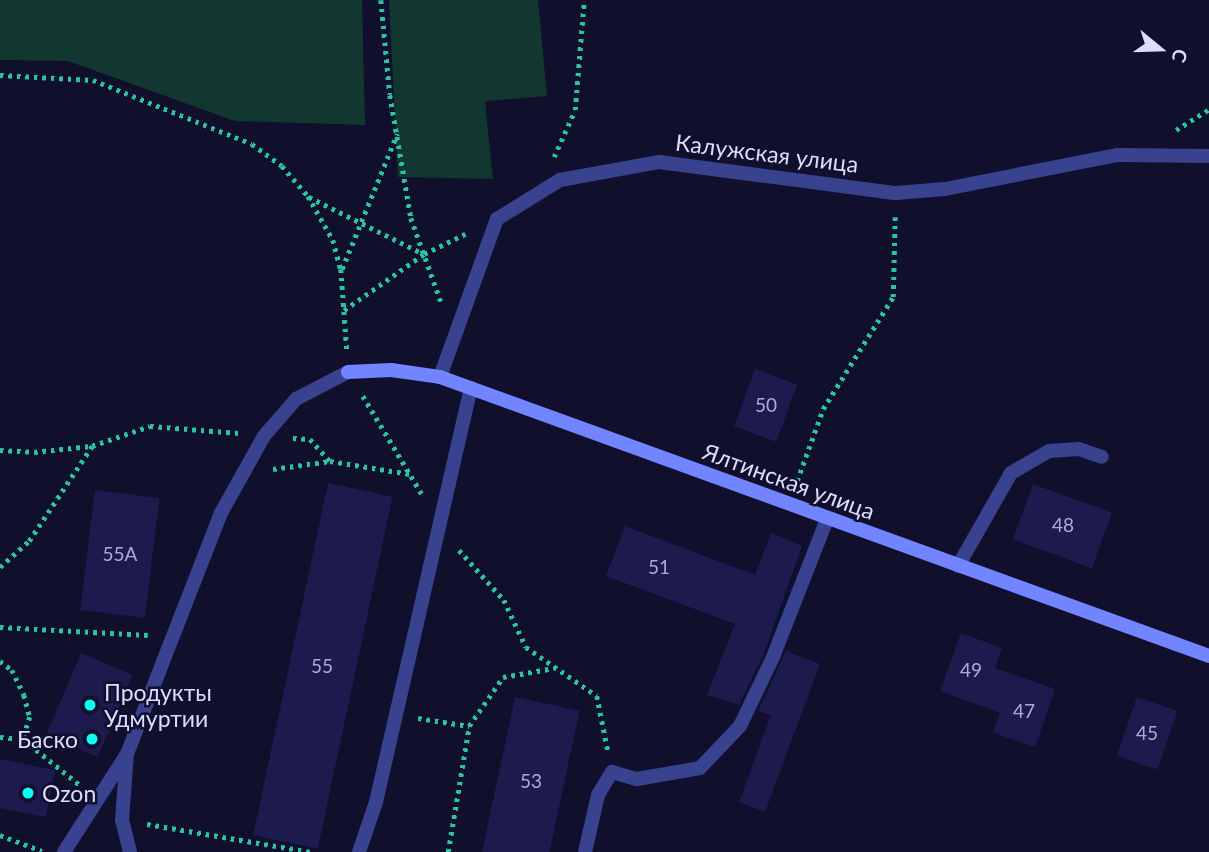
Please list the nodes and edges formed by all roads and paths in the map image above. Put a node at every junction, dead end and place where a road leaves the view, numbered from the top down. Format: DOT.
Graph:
graph roads {
  1 [pos="381,0"];
  2 [pos="584,0"];
  3 [pos="0,75"];
  4 [pos="397,134"];
  5 [pos="1209,156"];
  6 [pos="538,193"];
  7 [pos="896,193"];
  8 [pos="308,196"];
  9 [pos="497,219"];
  10 [pos="360,222"];
  11 [pos="424,254"];
  12 [pos="341,269"];
  13 [pos="344,311"];
  14 [pos="454,339"];
  15 [pos="348,372"];
  16 [pos="440,377"];
  17 [pos="471,388"];
  18 [pos="264,436"];
  19 [pos="92,446"];
  20 [pos="0,450"];
  21 [pos="1102,457"];
  22 [pos="330,461"];
  23 [pos="245,473"];
  24 [pos="411,474"];
  25 [pos="789,505"];
  26 [pos="827,519"];
  27 [pos="439,527"];
  28 [pos="958,566"];
  29 [pos="0,567"];
  30 [pos="0,627"];
  31 [pos="170,636"];
  32 [pos="1209,656"];
  33 [pos="0,661"];
  34 [pos="555,668"];
  35 [pos="396,714"];
  36 [pos="469,726"];
  37 [pos="0,737"];
  38 [pos="23,739"];
  39 [pos="127,754"];
  40 [pos="612,772"];
  41 [pos="97,799"];
  42 [pos="122,820"];
  43 [pos="0,835"];
  44 [pos="44,852"];
  45 [pos="64,852"];
  46 [pos="130,852"];
  47 [pos="310,852"];
  48 [pos="359,852"];
  49 [pos="448,852"];
  50 [pos="585,852"];
  1 -- 4 [label="path"];
  2 -- 6 [label="path"];
  3 -- 8 [label="path"];
  4 -- 10 [label="path"];
  4 -- 11 [label="path"];
  5 -- 7 [label="street, Калужская улица"];
  6 -- 7 [label="street, Калужская улица"];
  6 -- 9 [label="street, Калужская улица"];
  7 -- 25 [label="path"];
  8 -- 10 [label="path"];
  8 -- 12 [label="path"];
  9 -- 11 [label="path"];
  9 -- 14 [label="street"];
  10 -- 11 [label="path"];
  10 -- 12 [label="path"];
  11 -- 13 [label="path"];
  11 -- 14 [label="path"];
  12 -- 13 [label="path"];
  13 -- 15 [label="path"];
  14 -- 16 [label="street"];
  15 -- 16 [label="street, Ялтинская улица"];
  15 -- 18 [label="street"];
  15 -- 24 [label="path"];
  16 -- 17 [label="street, Ялтинская улица"];
  17 -- 25 [label="street, Ялтинская улица"];
  17 -- 27 [label="street"];
  18 -- 19 [label="path"];
  18 -- 22 [label="path"];
  18 -- 23 [label="street"];
  19 -- 20 [label="path"];
  19 -- 29 [label="path"];
  21 -- 28 [label="street"];
  22 -- 23 [label="path"];
  22 -- 24 [label="path"];
  23 -- 31 [label="street"];
  24 -- 27 [label="path"];
  25 -- 26 [label="street, Ялтинская улица"];
  26 -- 28 [label="street, Ялтинская улица"];
  26 -- 40 [label="street"];
  27 -- 34 [label="path"];
  27 -- 35 [label="street"];
  28 -- 32 [label="street, Ялтинская улица"];
  30 -- 31 [label="path"];
  31 -- 39 [label="street"];
  33 -- 38 [label="path"];
  34 -- 36 [label="path"];
  34 -- 40 [label="path"];
  35 -- 36 [label="path"];
  35 -- 48 [label="street"];
  36 -- 49 [label="path"];
  37 -- 38 [label="path"];
  38 -- 41 [label="path"];
  39 -- 41 [label="street"];
  39 -- 42 [label="street"];
  40 -- 50 [label="street"];
  41 -- 45 [label="street"];
  42 -- 46 [label="street"];
  42 -- 47 [label="path"];
  43 -- 44 [label="path"];
}
